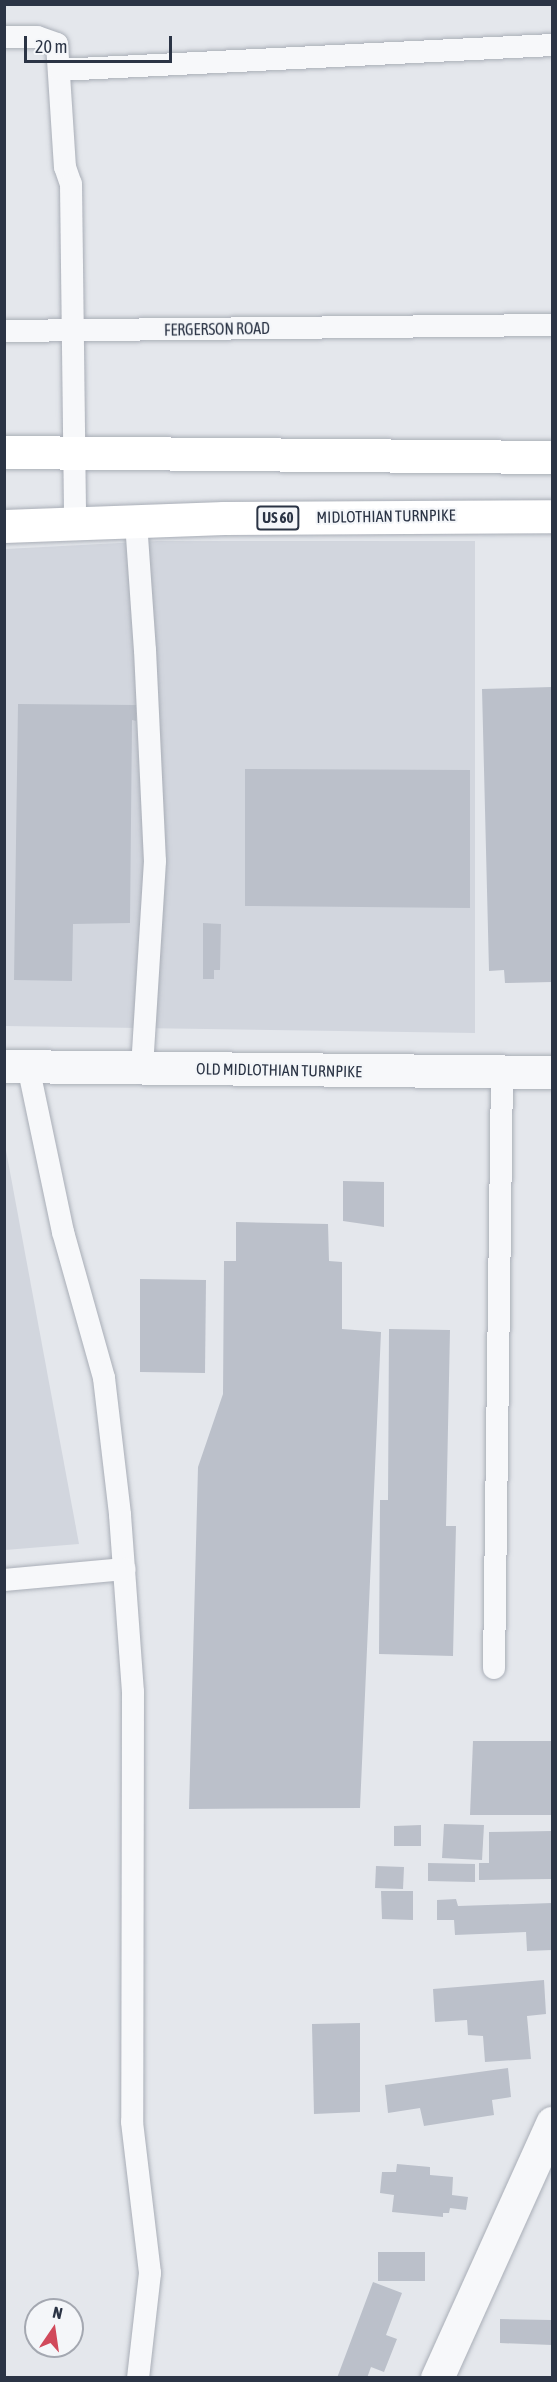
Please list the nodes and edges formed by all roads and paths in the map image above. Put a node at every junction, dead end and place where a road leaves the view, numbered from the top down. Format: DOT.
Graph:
graph roads {
  1 [pos="4,37"];
  2 [pos="552,45"];
  3 [pos="59,70"];
  4 [pos="552,325"];
  5 [pos="4,331"];
  6 [pos="75,331"];
  7 [pos="4,452"];
  8 [pos="74,452"];
  9 [pos="552,457"];
  10 [pos="552,516"];
  11 [pos="136,522"];
  12 [pos="75,524"];
  13 [pos="4,526"];
  14 [pos="16,1066"];
  15 [pos="142,1068"];
  16 [pos="552,1072"];
  17 [pos="502,1073"];
  18 [pos="124,1569"];
  19 [pos="4,1580"];
  20 [pos="494,1668"];
  21 [pos="552,2123"];
  22 [pos="138,2378"];
  23 [pos="437,2378"];
  1 -- 3 [label="lane"];
  2 -- 3 [label="lane"];
  3 -- 6 [label="lane"];
  4 -- 6 [label="lane, FERGERSON ROAD"];
  5 -- 6 [label="lane, FERGERSON ROAD"];
  6 -- 8 [label="lane"];
  7 -- 8 [label="main road"];
  8 -- 9 [label="main road"];
  8 -- 12 [label="lane"];
  10 -- 11 [label="main road, MIDLOTHIAN TURNPIKE / US 60"];
  11 -- 12 [label="main road, MIDLOTHIAN TURNPIKE / US 60"];
  11 -- 15 [label="lane"];
  12 -- 13 [label="main road, MIDLOTHIAN TURNPIKE / US 60"];
  14 -- 15 [label="street, OLD MIDLOTHIAN TURNPIKE"];
  14 -- 18 [label="lane"];
  15 -- 17 [label="street, OLD MIDLOTHIAN TURNPIKE"];
  16 -- 17 [label="street, OLD MIDLOTHIAN TURNPIKE"];
  17 -- 20 [label="lane"];
  18 -- 19 [label="lane"];
  18 -- 22 [label="lane"];
  21 -- 23 [label="street"];
}
